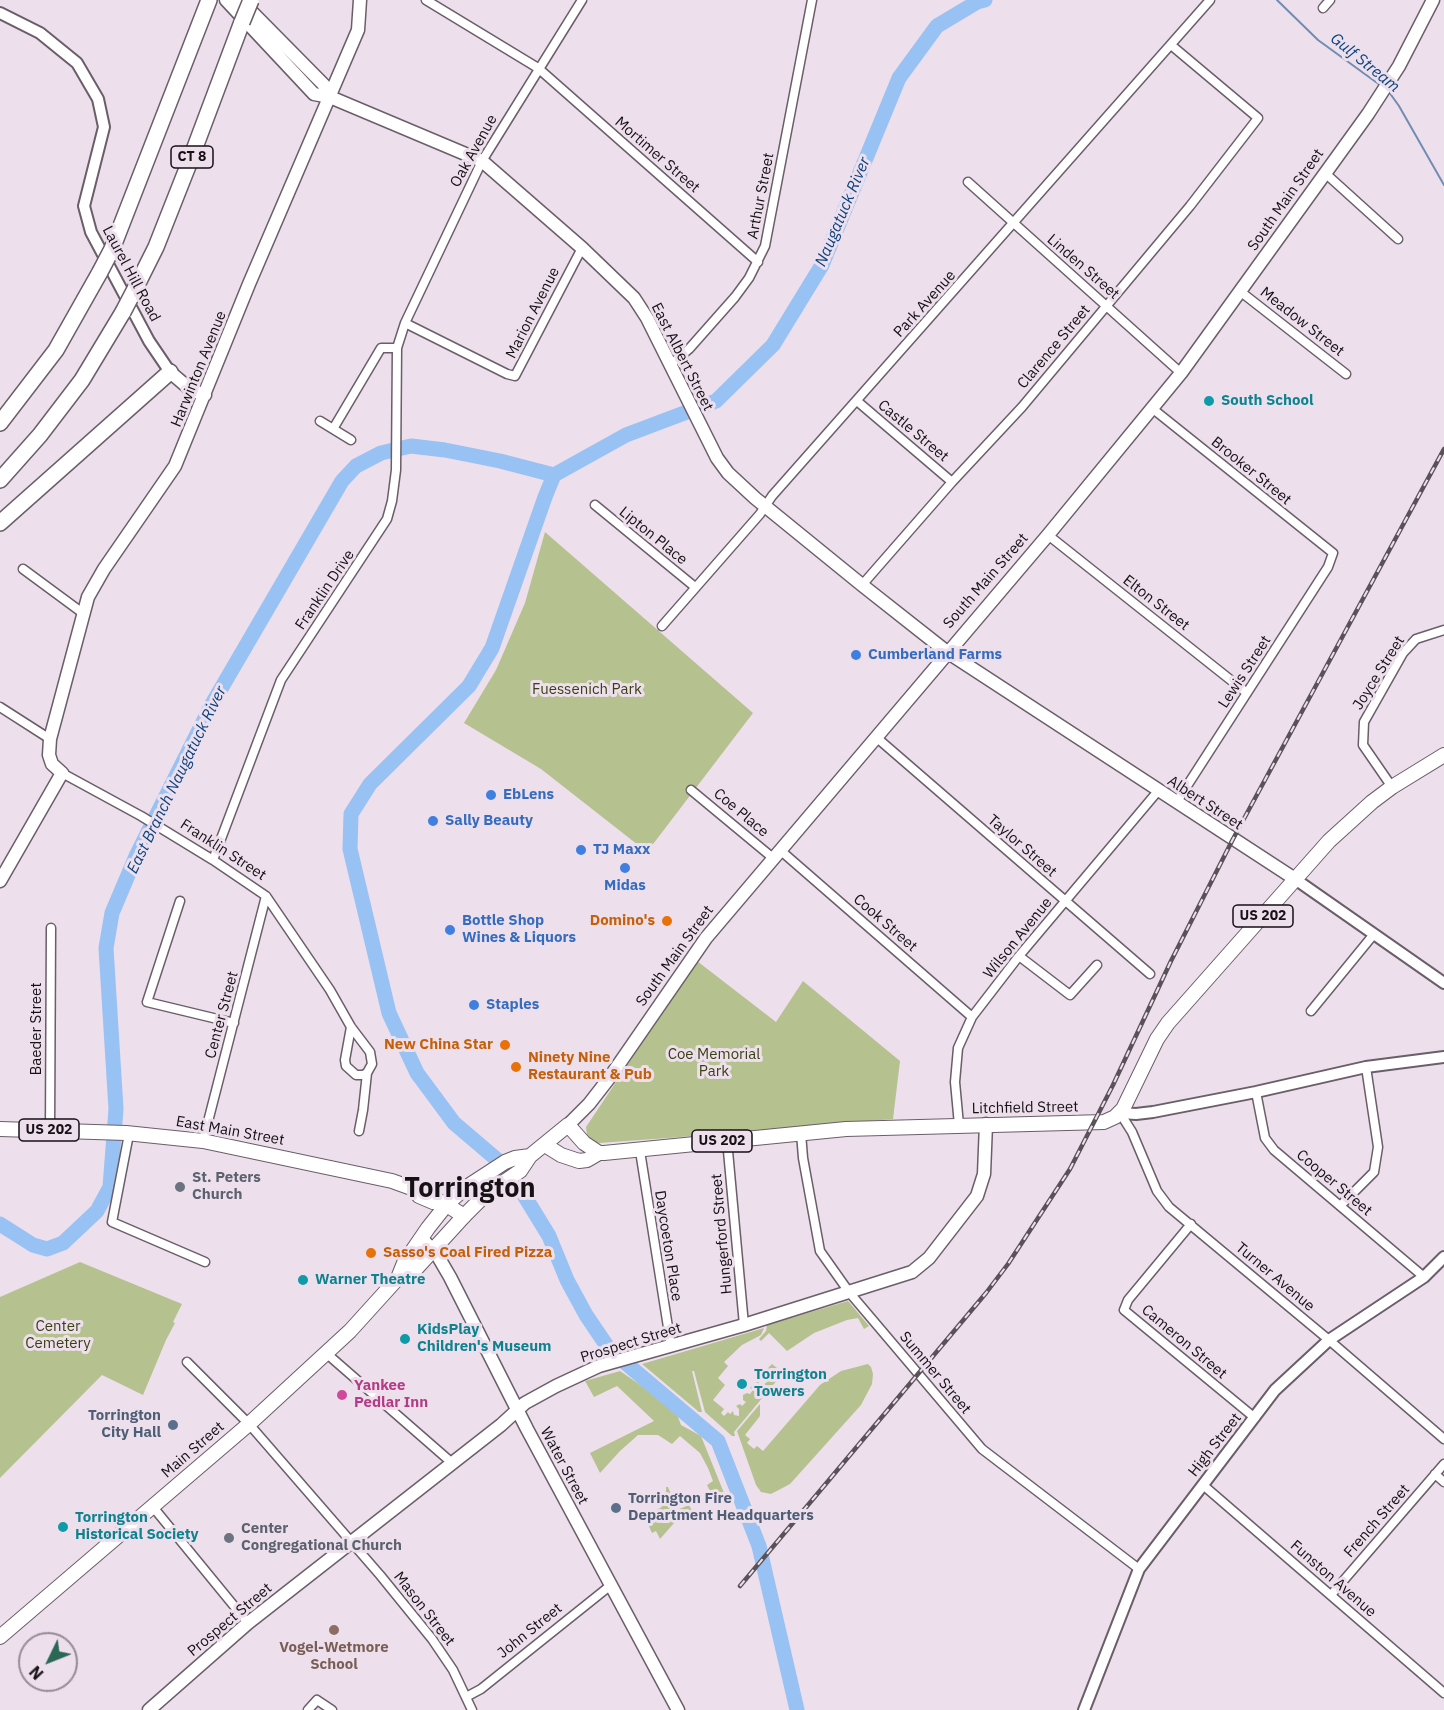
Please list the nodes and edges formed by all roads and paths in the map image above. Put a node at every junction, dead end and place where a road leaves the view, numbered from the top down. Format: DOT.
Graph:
graph roads {
  1 [pos="209,0"];
  2 [pos="226,0"];
  3 [pos="240,0"];
  4 [pos="251,0"];
  5 [pos="360,0"];
  6 [pos="426,0"];
  7 [pos="582,0"];
  8 [pos="812,0"];
  9 [pos="1210,0"];
  10 [pos="1330,0"];
  11 [pos="1432,0"];
  12 [pos="1323,8"];
  13 [pos="0,13"];
  14 [pos="1170,45"];
  15 [pos="538,68"];
  16 [pos="330,97"];
  17 [pos="482,161"];
  18 [pos="1325,173"];
  19 [pos="968,182"];
  20 [pos="1014,224"];
  21 [pos="1398,239"];
  22 [pos="582,248"];
  23 [pos="758,262"];
  24 [pos="1241,292"];
  25 [pos="1107,306"];
  26 [pos="405,323"];
  27 [pos="397,348"];
  28 [pos="670,365"];
  29 [pos="170,372"];
  30 [pos="1181,373"];
  31 [pos="1346,374"];
  32 [pos="205,395"];
  33 [pos="857,401"];
  34 [pos="1153,409"];
  35 [pos="320,421"];
  36 [pos="0,423"];
  37 [pos="333,429"];
  38 [pos="351,440"];
  39 [pos="0,480"];
  40 [pos="952,482"];
  41 [pos="595,505"];
  42 [pos="766,506"];
  43 [pos="0,523"];
  44 [pos="1048,535"];
  45 [pos="1333,553"];
  46 [pos="23,569"];
  47 [pos="862,585"];
  48 [pos="695,587"];
  49 [pos="84,614"];
  50 [pos="662,626"];
  51 [pos="1444,630"];
  52 [pos="948,652"];
  53 [pos="1247,693"];
  54 [pos="0,707"];
  55 [pos="876,737"];
  56 [pos="50,739"];
  57 [pos="1444,755"];
  58 [pos="62,773"];
  59 [pos="1392,787"];
  60 [pos="691,790"];
  61 [pos="1158,791"];
  62 [pos="1176,803"];
  63 [pos="777,854"];
  64 [pos="213,860"];
  65 [pos="1295,879"];
  66 [pos="0,881"];
  67 [pos="266,896"];
  68 [pos="180,901"];
  69 [pos="1065,902"];
  70 [pos="51,928"];
  71 [pos="1374,934"];
  72 [pos="1019,956"];
  73 [pos="1097,965"];
  74 [pos="1150,974"];
  75 [pos="1444,983"];
  76 [pos="1311,1011"];
  77 [pos="972,1017"];
  78 [pos="234,1023"];
  79 [pos="351,1027"];
  80 [pos="1444,1057"];
  81 [pos="1366,1067"];
  82 [pos="367,1073"];
  83 [pos="1256,1092"];
  84 [pos="1120,1113"];
  85 [pos="986,1124"];
  86 [pos="568,1125"];
  87 [pos="959,1125"];
  88 [pos="0,1129"];
  89 [pos="50,1130"];
  90 [pos="359,1131"];
  91 [pos="801,1133"];
  92 [pos="127,1134"];
  93 [pos="727,1140"];
  94 [pos="203,1141"];
  95 [pos="545,1145"];
  96 [pos="640,1151"];
  97 [pos="599,1153"];
  98 [pos="530,1156"];
  99 [pos="491,1171"];
  100 [pos="505,1182"];
  101 [pos="448,1201"];
  102 [pos="1340,1206"];
  103 [pos="464,1216"];
  104 [pos="1191,1224"];
  105 [pos="421,1238"];
  106 [pos="433,1250"];
  107 [pos="1444,1257"];
  108 [pos="205,1262"];
  109 [pos="1424,1277"];
  110 [pos="398,1278"];
  111 [pos="849,1292"];
  112 [pos="744,1325"];
  113 [pos="1329,1340"];
  114 [pos="670,1346"];
  115 [pos="326,1353"];
  116 [pos="187,1362"];
  117 [pos="518,1410"];
  118 [pos="1255,1418"];
  119 [pos="249,1424"];
  120 [pos="1444,1439"];
  121 [pos="451,1462"];
  122 [pos="1444,1464"];
  123 [pos="1435,1474"];
  124 [pos="1444,1482"];
  125 [pos="1203,1485"];
  126 [pos="153,1507"];
  127 [pos="352,1541"];
  128 [pos="1139,1569"];
  129 [pos="611,1585"];
  130 [pos="1331,1595"];
  131 [pos="248,1623"];
  132 [pos="3,1630"];
  133 [pos="1444,1693"];
  134 [pos="466,1697"];
  135 [pos="149,1710"];
  136 [pos="308,1710"];
  137 [pos="332,1710"];
  138 [pos="472,1710"];
  139 [pos="678,1710"];
  140 [pos="1084,1710"];
  1 -- 36 [label="highway, CT 8, bridge"];
  2 -- 16 [label="main road, East Albert Street"];
  3 -- 16 [label="main road"];
  4 -- 39 [label="highway, CT 8, bridge"];
  5 -- 16 [label="main road, Harwinton Avenue"];
  6 -- 15 [label="street, Mortimer Street"];
  7 -- 15 [label="street, Oak Avenue"];
  8 -- 23 [label="street, Arthur Street"];
  9 -- 14 [label="street, Park Avenue"];
  10 -- 12 [label="street"];
  11 -- 18 [label="main road, South Main Street"];
  13 -- 29 [label="street, Laurel Hill Road"];
  14 -- 20 [label="street, Park Avenue"];
  14 -- 25 [label="street, Clarence Street"];
  15 -- 17 [label="street, Oak Avenue"];
  15 -- 23 [label="street, Mortimer Street"];
  16 -- 17 [label="main road, East Albert Street"];
  16 -- 32 [label="main road, Harwinton Avenue"];
  17 -- 22 [label="main road, East Albert Street"];
  17 -- 26 [label="street, Oak Avenue"];
  18 -- 21 [label="street"];
  18 -- 24 [label="main road, South Main Street"];
  19 -- 20 [label="street, Linden Street"];
  20 -- 25 [label="street, Linden Street"];
  20 -- 33 [label="street, Park Avenue"];
  22 -- 26 [label="street, Marion Avenue"];
  22 -- 28 [label="main road, East Albert Street"];
  23 -- 28 [label="street, Arthur Street"];
  24 -- 30 [label="main road, South Main Street"];
  24 -- 31 [label="street, Meadow Street"];
  25 -- 30 [label="street, Linden Street"];
  25 -- 40 [label="street, Clarence Street"];
  26 -- 27 [label="street, Franklin Drive"];
  27 -- 37 [label="street"];
  27 -- 64 [label="street, Franklin Drive"];
  28 -- 42 [label="main road, East Albert Street"];
  29 -- 32 [label="main road, Laurel Hill Road"];
  29 -- 43 [label="highway"];
  30 -- 34 [label="main road, South Main Street"];
  32 -- 49 [label="main road, Harwinton Avenue"];
  33 -- 40 [label="street, Castle Street"];
  33 -- 42 [label="street, Park Avenue"];
  34 -- 44 [label="main road, South Main Street"];
  34 -- 45 [label="street, Brooker Street"];
  35 -- 37 [label="street"];
  37 -- 38 [label="street"];
  40 -- 47 [label="street, Clarence Street"];
  41 -- 48 [label="street, Lipton Place"];
  42 -- 47 [label="main road, East Albert Street"];
  42 -- 48 [label="street, Park Avenue"];
  44 -- 52 [label="main road, South Main Street"];
  44 -- 53 [label="street, Elton Street"];
  45 -- 53 [label="street, Lewis Street"];
  46 -- 49 [label="street"];
  47 -- 52 [label="main road, East Albert Street"];
  48 -- 50 [label="street, Park Avenue"];
  49 -- 56 [label="main road, Harwinton Avenue"];
  51 -- 59 [label="street, Joyce Street"];
  52 -- 55 [label="main road, South Main Street"];
  52 -- 61 [label="main road, Albert Street"];
  53 -- 62 [label="street, Lewis Street"];
  54 -- 56 [label="street"];
  55 -- 63 [label="main road, South Main Street"];
  55 -- 69 [label="street, Taylor Street"];
  56 -- 58 [label="main road"];
  57 -- 59 [label="main road, US 202"];
  58 -- 64 [label="street, Franklin Street"];
  58 -- 66 [label="main road"];
  59 -- 65 [label="main road, US 202"];
  60 -- 63 [label="street, Coe Place"];
  61 -- 62 [label="main road, Albert Street"];
  61 -- 69 [label="street, Wilson Avenue"];
  62 -- 65 [label="main road, Albert Street"];
  63 -- 77 [label="street, Cook Street"];
  63 -- 86 [label="main road, South Main Street"];
  64 -- 67 [label="street, Franklin Street"];
  65 -- 71 [label="street, Albert Street"];
  65 -- 84 [label="main road, US 202"];
  67 -- 78 [label="street, Center Street"];
  67 -- 79 [label="street, Franklin Street"];
  68 -- 78 [label="street"];
  69 -- 72 [label="street, Wilson Avenue"];
  69 -- 74 [label="street, Taylor Street"];
  70 -- 89 [label="street, Baeder Street"];
  71 -- 75 [label="street, Albert Street"];
  71 -- 76 [label="street"];
  72 -- 73 [label="street"];
  72 -- 77 [label="street, Wilson Avenue"];
  77 -- 87 [label="street, Wilson Avenue"];
  78 -- 94 [label="street, Center Street"];
  79 -- 82 [label="street, Franklin Street"];
  79 -- 82 [label="street"];
  80 -- 81 [label="street, Litchfield Street"];
  81 -- 83 [label="street, Litchfield Street"];
  81 -- 102 [label="street"];
  82 -- 90 [label="street"];
  83 -- 84 [label="street, Litchfield Street"];
  83 -- 102 [label="street, Cooper Street"];
  84 -- 85 [label="main road, Litchfield Street / US 202"];
  84 -- 104 [label="street, Turner Avenue"];
  85 -- 87 [label="main road, Litchfield Street / US 202"];
  85 -- 111 [label="main road, Prospect Street"];
  86 -- 95 [label="main road, South Main Street"];
  86 -- 97 [label="main road"];
  87 -- 91 [label="main road, Litchfield Street / US 202"];
  88 -- 89 [label="main road, East Main Street / US 202"];
  89 -- 92 [label="main road, East Main Street / US 202"];
  91 -- 93 [label="main road, Litchfield Street / US 202"];
  91 -- 111 [label="street, Summer Street"];
  92 -- 94 [label="main road, East Main Street / US 202"];
  92 -- 108 [label="street"];
  93 -- 96 [label="main road, Litchfield Street / US 202"];
  93 -- 112 [label="street, Hungerford Street"];
  94 -- 101 [label="main road, East Main Street / US 202"];
  95 -- 97 [label="main road, Litchfield Street / US 202"];
  95 -- 98 [label="main road, South Main Street"];
  96 -- 97 [label="main road, Litchfield Street / US 202"];
  96 -- 114 [label="street, Daycoeton Place"];
  98 -- 99 [label="main road, South Main Street"];
  98 -- 100 [label="main road, South Main Street"];
  99 -- 101 [label="main road, Main Street"];
  100 -- 103 [label="main road, Main Street"];
  101 -- 103 [label="main road, East Main Street / US 202"];
  101 -- 105 [label="main road, Main Street"];
  102 -- 109 [label="street, Cooper Street"];
  103 -- 106 [label="main road, Main Street"];
  104 -- 113 [label="street, Turner Avenue"];
  104 -- 118 [label="street, Cameron Street"];
  105 -- 106 [label="main road, Water Street"];
  105 -- 110 [label="main road, Main Street"];
  106 -- 110 [label="main road, Main Street"];
  106 -- 117 [label="main road, Water Street"];
  107 -- 109 [label="street, High Street"];
  109 -- 113 [label="street, High Street"];
  110 -- 115 [label="main road, Main Street"];
  111 -- 112 [label="main road, Prospect Street"];
  111 -- 128 [label="street, Summer Street"];
  112 -- 114 [label="main road, Prospect Street"];
  113 -- 118 [label="street, High Street"];
  113 -- 120 [label="street, Turner Avenue"];
  114 -- 117 [label="main road, Prospect Street"];
  115 -- 119 [label="main road, Main Street"];
  115 -- 121 [label="street"];
  116 -- 119 [label="street, Mason Street"];
  117 -- 121 [label="main road, Prospect Street"];
  117 -- 129 [label="main road, Water Street"];
  118 -- 125 [label="street, High Street"];
  119 -- 126 [label="main road, Main Street"];
  119 -- 127 [label="street, Mason Street"];
  121 -- 127 [label="main road, Prospect Street"];
  122 -- 123 [label="street, French Street"];
  123 -- 124 [label="street"];
  123 -- 130 [label="street, French Street"];
  125 -- 128 [label="street, High Street"];
  125 -- 130 [label="street, Funston Avenue"];
  126 -- 131 [label="street"];
  126 -- 132 [label="main road, Main Street"];
  127 -- 131 [label="main road, Prospect Street"];
  127 -- 134 [label="street, Mason Street"];
  128 -- 140 [label="street, High Street"];
  129 -- 134 [label="street, John Street"];
  129 -- 139 [label="main road, Water Street"];
  130 -- 133 [label="street, Funston Avenue"];
  131 -- 135 [label="main road, Prospect Street"];
  134 -- 138 [label="street, Mason Street"];
  136 -- 137 [label="street"];
}
